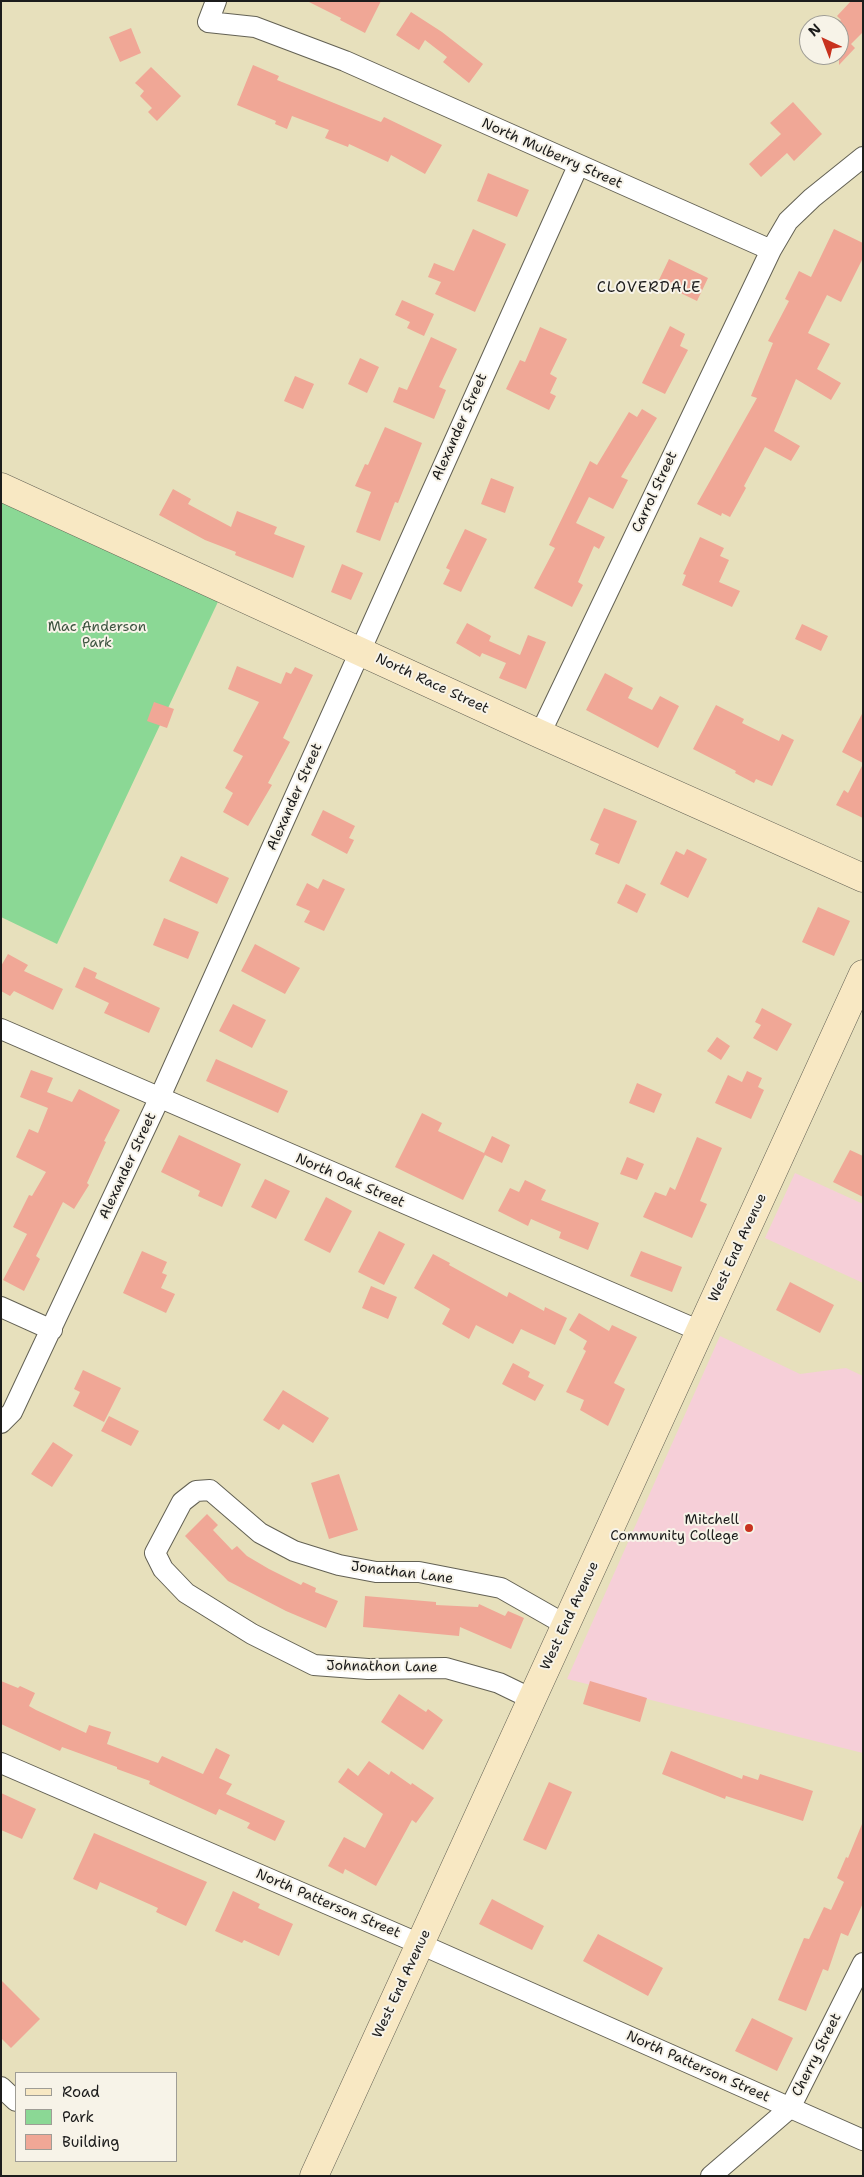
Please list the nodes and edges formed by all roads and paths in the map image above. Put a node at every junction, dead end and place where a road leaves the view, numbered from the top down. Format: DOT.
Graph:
graph roads {
  1 [pos="216,1"];
  2 [pos="863,157"];
  3 [pos="578,166"];
  4 [pos="771,250"];
  5 [pos="1,487"];
  6 [pos="360,651"];
  7 [pos="540,734"];
  8 [pos="863,878"];
  9 [pos="863,974"];
  10 [pos="1,1029"];
  11 [pos="159,1099"];
  12 [pos="1,1307"];
  13 [pos="52,1330"];
  14 [pos="700,1331"];
  15 [pos="1,1422"];
  16 [pos="211,1608"];
  17 [pos="566,1625"];
  18 [pos="532,1699"];
  19 [pos="1,1764"];
  20 [pos="420,1944"];
  21 [pos="863,1963"];
  22 [pos="1,2086"];
  23 [pos="15,2100"];
  24 [pos="790,2108"];
  25 [pos="863,2140"];
  26 [pos="320,2174"];
  27 [pos="711,2176"];
  1 -- 3 [label="street, North Mulberry Street"];
  2 -- 4 [label="street"];
  3 -- 4 [label="street, North Mulberry Street"];
  3 -- 6 [label="street, Alexander Street"];
  4 -- 7 [label="street, Carrol Street"];
  5 -- 6 [label="main road, North Race Street"];
  6 -- 7 [label="main road, North Race Street"];
  6 -- 11 [label="street, Alexander Street"];
  7 -- 8 [label="main road, North Race Street"];
  9 -- 14 [label="main road, West End Avenue"];
  10 -- 11 [label="street, North Oak Street"];
  11 -- 13 [label="street, Alexander Street"];
  11 -- 14 [label="street, North Oak Street"];
  12 -- 13 [label="street"];
  13 -- 15 [label="street, Alexander Street"];
  14 -- 17 [label="main road, West End Avenue"];
  16 -- 17 [label="street, Jonathan Lane"];
  16 -- 18 [label="street, Johnathon Lane"];
  17 -- 18 [label="main road, West End Avenue"];
  18 -- 20 [label="main road, West End Avenue"];
  19 -- 20 [label="street, North Patterson Street"];
  20 -- 24 [label="street, North Patterson Street"];
  20 -- 26 [label="main road, West End Avenue"];
  21 -- 24 [label="street, Cherry Street"];
  22 -- 23 [label="street"];
  24 -- 25 [label="street, North Patterson Street"];
  24 -- 27 [label="street, Cherry Street"];
}
